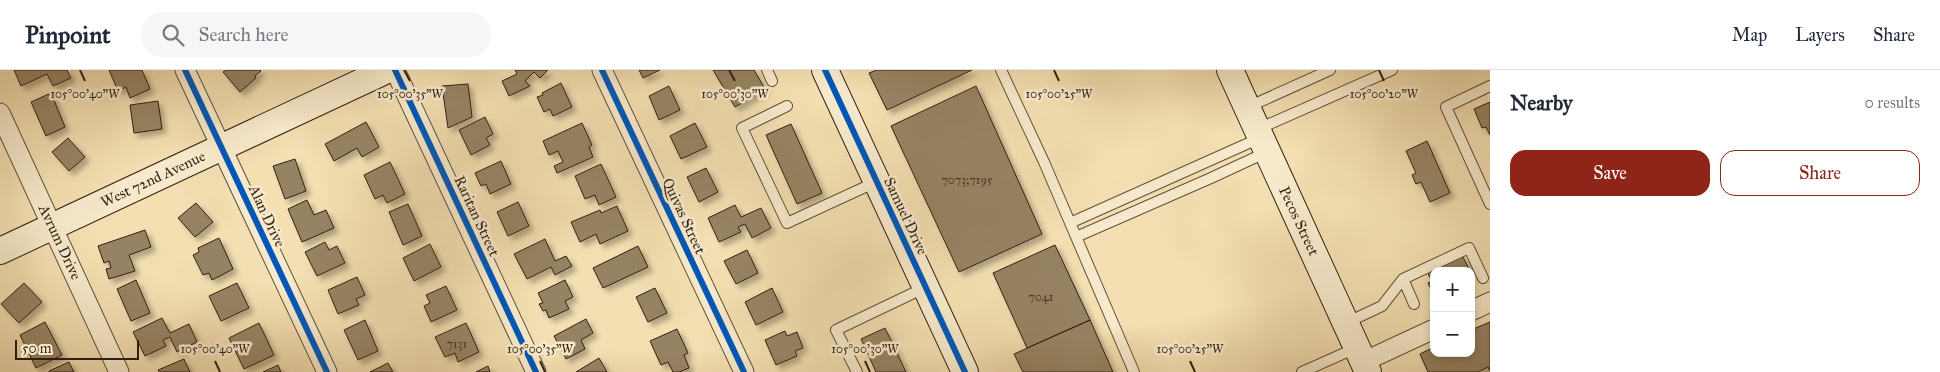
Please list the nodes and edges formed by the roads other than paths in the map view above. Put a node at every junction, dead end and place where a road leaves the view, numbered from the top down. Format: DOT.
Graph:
graph roads {
  1 [pos="185,70"];
  2 [pos="386,70"];
  3 [pos="395,70"];
  4 [pos="602,70"];
  5 [pos="767,70"];
  6 [pos="825,70"];
  7 [pos="1001,70"];
  8 [pos="1230,70"];
  9 [pos="1330,70"];
  10 [pos="1392,70"];
  11 [pos="1310,74"];
  12 [pos="772,81"];
  13 [pos="1490,86"];
  14 [pos="787,106"];
  15 [pos="0,113"];
  16 [pos="1258,132"];
  17 [pos="220,148"];
  18 [pos="876,182"];
  19 [pos="1490,204"];
  20 [pos="1070,223"];
  21 [pos="52,226"];
  22 [pos="1076,237"];
  23 [pos="0,250"];
  24 [pos="1483,278"];
  25 [pos="1403,279"];
  26 [pos="925,287"];
  27 [pos="1490,302"];
  28 [pos="1414,304"];
  29 [pos="1475,309"];
  30 [pos="1345,323"];
  31 [pos="1430,331"];
  32 [pos="1363,360"];
  33 [pos="120,372"];
  34 [pos="326,372"];
  35 [pos="536,372"];
  36 [pos="744,372"];
  37 [pos="857,372"];
  38 [pos="965,372"];
  39 [pos="1134,372"];
  40 [pos="1302,372"];
  1 -- 17 [label="street, Alan Drive"];
  2 -- 17 [label="main road, West 72nd Avenue"];
  3 -- 35 [label="street, Raritan Street"];
  4 -- 36 [label="street, Quivas Street"];
  5 -- 12 [label="lane"];
  6 -- 18 [label="main road, Samuel Drive"];
  7 -- 20 [label="lane"];
  8 -- 16 [label="main road, Pecos Street"];
  9 -- 11 [label="lane"];
  10 -- 16 [label="lane"];
  11 -- 16 [label="lane"];
  13 -- 19 [label="lane"];
  14 -- 18 [label="lane"];
  15 -- 21 [label="street, Avrum Drive"];
  16 -- 20 [label="lane"];
  16 -- 22 [label="lane"];
  16 -- 30 [label="main road, Pecos Street"];
  17 -- 21 [label="main road, West 72nd Avenue"];
  17 -- 34 [label="street, Alan Drive"];
  18 -- 26 [label="main road, Samuel Drive"];
  20 -- 22 [label="lane"];
  21 -- 23 [label="main road, West 72nd Avenue"];
  21 -- 33 [label="street, Avrum Drive"];
  22 -- 39 [label="lane"];
  24 -- 25 [label="lane"];
  25 -- 28 [label="lane"];
  25 -- 30 [label="lane"];
  26 -- 37 [label="lane"];
  26 -- 38 [label="main road, Samuel Drive"];
  27 -- 29 [label="street"];
  30 -- 32 [label="main road, Pecos Street"];
  31 -- 32 [label="street"];
  32 -- 40 [label="lane"];
}
